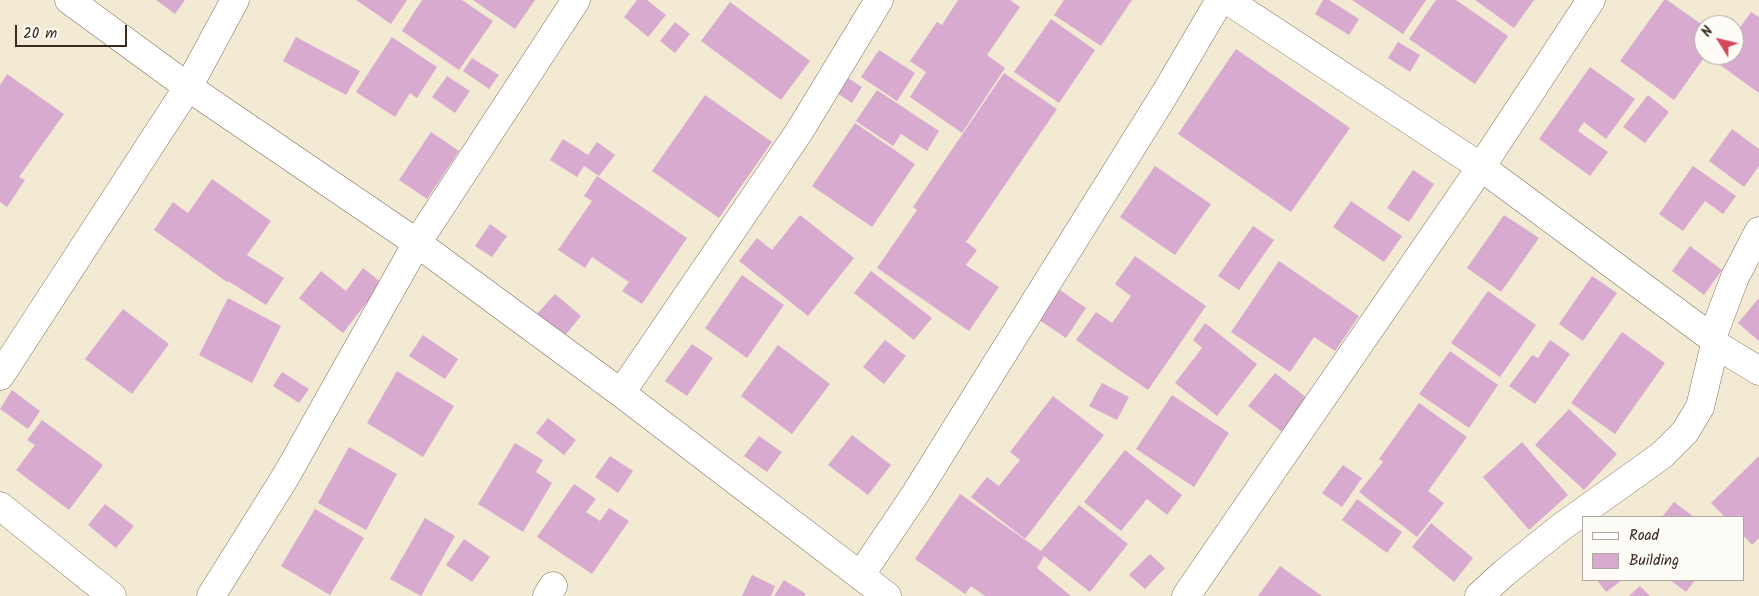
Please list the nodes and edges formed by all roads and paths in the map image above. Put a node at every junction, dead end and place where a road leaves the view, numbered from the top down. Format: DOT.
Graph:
graph roads {
  1 [pos="69,0"];
  2 [pos="236,0"];
  3 [pos="576,0"];
  4 [pos="879,0"];
  5 [pos="1220,0"];
  6 [pos="1226,0"];
  7 [pos="1591,0"];
  8 [pos="188,87"];
  9 [pos="1481,167"];
  10 [pos="1759,231"];
  11 [pos="417,243"];
  12 [pos="1714,341"];
  13 [pos="1759,371"];
  14 [pos="0,376"];
  15 [pos="621,393"];
  16 [pos="0,506"];
  17 [pos="860,576"];
  18 [pos="112,596"];
  19 [pos="211,596"];
  20 [pos="887,596"];
  21 [pos="1186,596"];
  22 [pos="1479,596"];
  1 -- 8 [label="street"];
  2 -- 8 [label="street"];
  3 -- 11 [label="street"];
  4 -- 15 [label="street"];
  5 -- 17 [label="street"];
  6 -- 9 [label="street"];
  7 -- 9 [label="street"];
  8 -- 11 [label="street"];
  8 -- 14 [label="street"];
  9 -- 12 [label="street"];
  9 -- 21 [label="street"];
  10 -- 12 [label="street"];
  11 -- 15 [label="street"];
  11 -- 19 [label="street"];
  12 -- 13 [label="street"];
  12 -- 22 [label="street"];
  15 -- 17 [label="street"];
  16 -- 18 [label="street"];
  17 -- 20 [label="street"];
}
